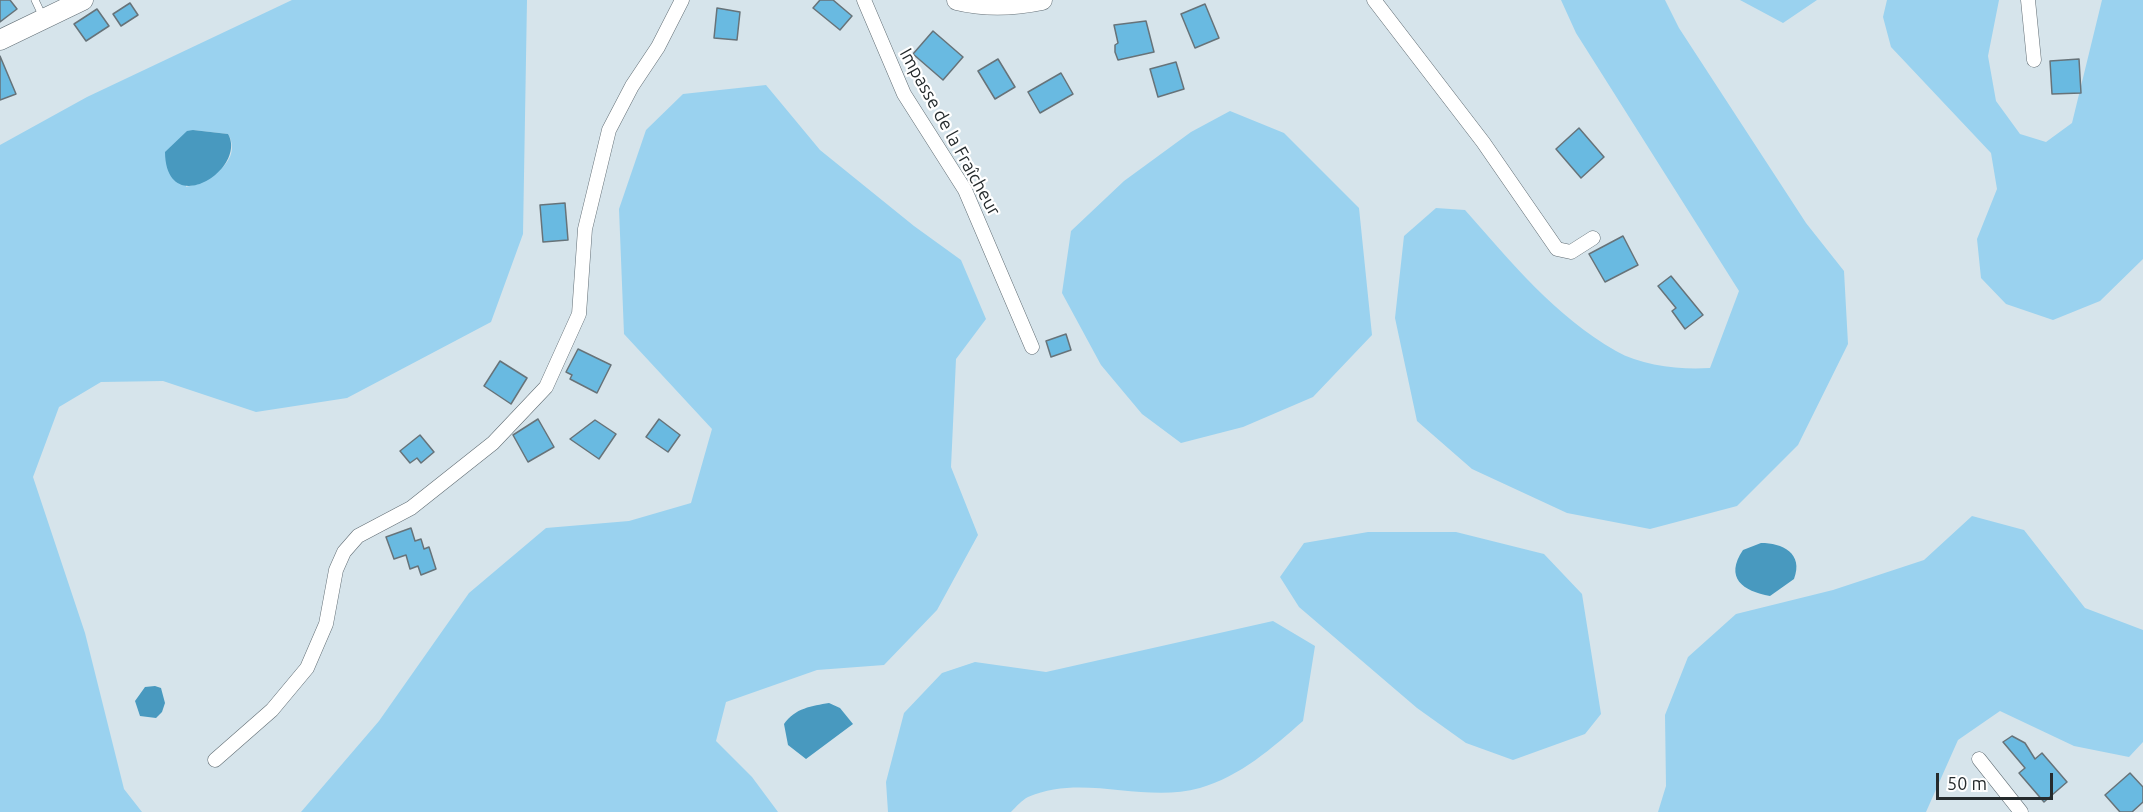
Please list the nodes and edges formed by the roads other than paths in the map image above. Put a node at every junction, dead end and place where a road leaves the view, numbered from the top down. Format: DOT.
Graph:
graph roads {
  1 [pos="35,0"];
  2 [pos="82,0"];
  3 [pos="682,0"];
  4 [pos="864,0"];
  5 [pos="957,0"];
  6 [pos="1042,0"];
  7 [pos="1374,0"];
  8 [pos="2028,0"];
  9 [pos="44,19"];
  10 [pos="0,40"];
  11 [pos="2034,60"];
  12 [pos="1593,238"];
  13 [pos="1032,347"];
  14 [pos="1979,759"];
  15 [pos="215,760"];
  16 [pos="2021,812"];
  1 -- 9 [label="lane"];
  2 -- 9 [label="main road"];
  3 -- 15 [label="street"];
  4 -- 13 [label="street, Impasse de la Fraîcheur"];
  5 -- 6 [label="main road"];
  7 -- 12 [label="street"];
  8 -- 11 [label="street"];
  9 -- 10 [label="main road"];
  14 -- 16 [label="street"];
}
